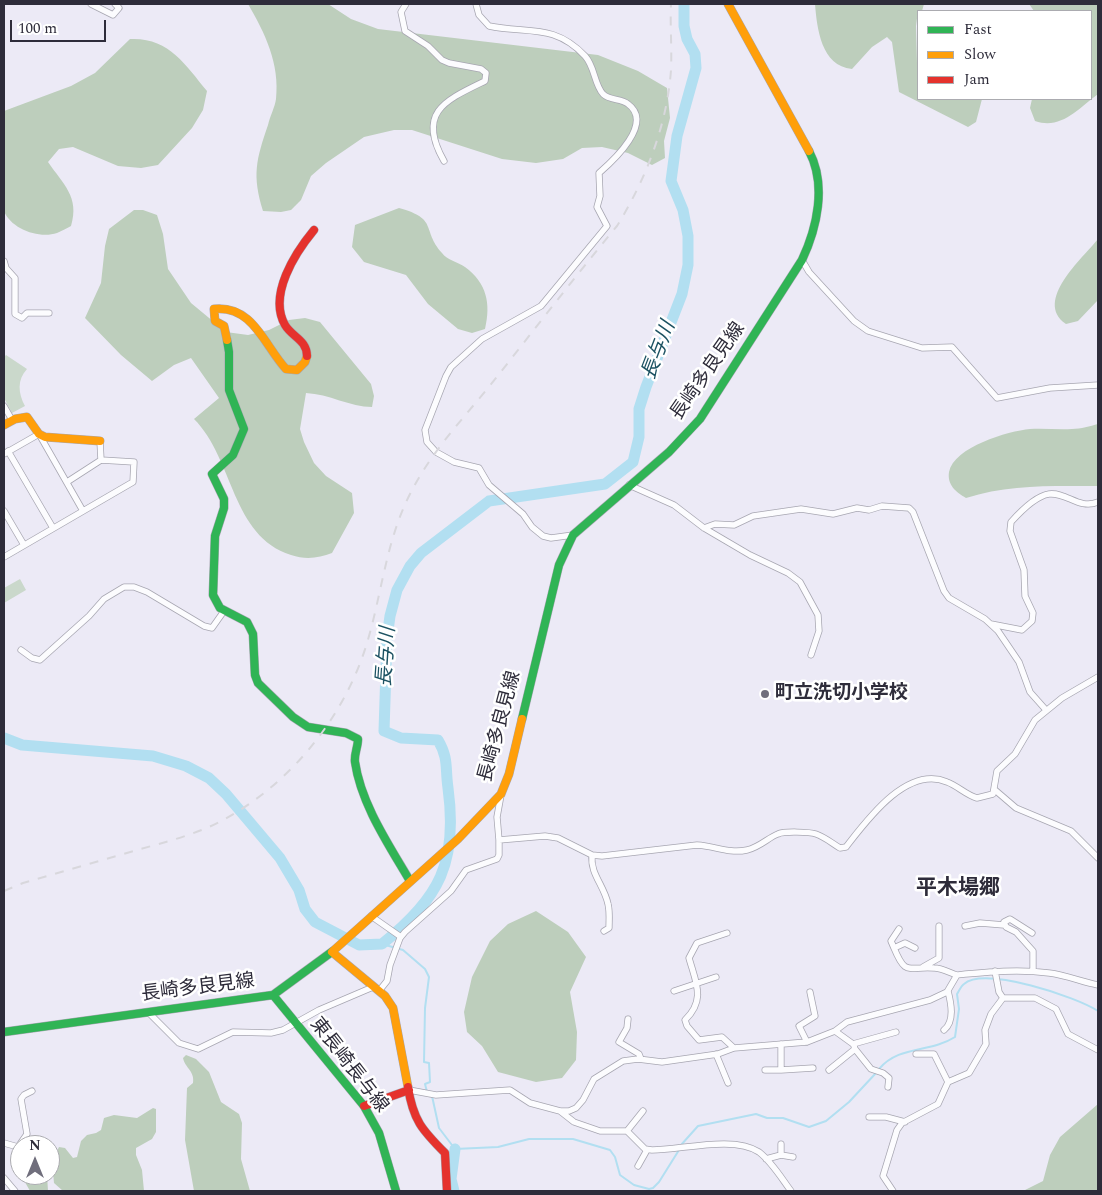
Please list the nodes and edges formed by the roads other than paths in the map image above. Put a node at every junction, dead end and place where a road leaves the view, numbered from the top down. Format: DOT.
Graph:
graph roads {
  1 [pos="91,4"];
  2 [pos="115,4"];
  3 [pos="406,4"];
  4 [pos="476,4"];
  5 [pos="728,4"];
  6 [pos="444,161"];
  7 [pos="314,230"];
  8 [pos="802,260"];
  9 [pos="4,261"];
  10 [pos="49,314"];
  11 [pos="1098,385"];
  12 [pos="4,406"];
  13 [pos="12,420"];
  14 [pos="4,425"];
  15 [pos="39,434"];
  16 [pos="100,441"];
  17 [pos="6,452"];
  18 [pos="101,460"];
  19 [pos="67,482"];
  20 [pos="630,485"];
  21 [pos="1098,502"];
  22 [pos="83,510"];
  23 [pos="4,511"];
  24 [pos="53,528"];
  25 [pos="704,528"];
  26 [pos="573,535"];
  27 [pos="24,545"];
  28 [pos="4,557"];
  29 [pos="224,610"];
  30 [pos="989,624"];
  31 [pos="21,650"];
  32 [pos="811,655"];
  33 [pos="1098,677"];
  34 [pos="1046,710"];
  35 [pos="995,790"];
  36 [pos="501,794"];
  37 [pos="499,840"];
  38 [pos="592,855"];
  39 [pos="1098,858"];
  40 [pos="410,881"];
  41 [pos="371,916"];
  42 [pos="1004,925"];
  43 [pos="939,926"];
  44 [pos="965,926"];
  45 [pos="899,929"];
  46 [pos="604,931"];
  47 [pos="727,933"];
  48 [pos="1032,933"];
  49 [pos="401,936"];
  50 [pos="894,948"];
  51 [pos="915,948"];
  52 [pos="334,949"];
  53 [pos="922,968"];
  54 [pos="1033,971"];
  55 [pos="996,973"];
  56 [pos="957,975"];
  57 [pos="716,977"];
  58 [pos="696,984"];
  59 [pos="1098,985"];
  60 [pos="376,989"];
  61 [pos="674,991"];
  62 [pos="948,991"];
  63 [pos="810,992"];
  64 [pos="273,995"];
  65 [pos="1003,998"];
  66 [pos="148,1012"];
  67 [pos="628,1019"];
  68 [pos="295,1024"];
  69 [pos="944,1030"];
  70 [pos="835,1031"];
  71 [pos="4,1032"];
  72 [pos="896,1032"];
  73 [pos="806,1042"];
  74 [pos="781,1044"];
  75 [pos="854,1046"];
  76 [pos="734,1048"];
  77 [pos="1098,1050"];
  78 [pos="716,1054"];
  79 [pos="916,1054"];
  80 [pos="641,1059"];
  81 [pos="813,1068"];
  82 [pos="765,1070"];
  83 [pos="782,1070"];
  84 [pos="829,1070"];
  85 [pos="948,1082"];
  86 [pos="728,1084"];
  87 [pos="888,1087"];
  88 [pos="409,1090"];
  89 [pos="32,1091"];
  90 [pos="364,1106"];
  91 [pos="560,1111"];
  92 [pos="643,1111"];
  93 [pos="869,1117"];
  94 [pos="905,1122"];
  95 [pos="627,1131"];
  96 [pos="4,1144"];
  97 [pos="781,1144"];
  98 [pos="647,1150"];
  99 [pos="781,1155"];
  100 [pos="793,1157"];
  101 [pos="766,1159"];
  102 [pos="638,1166"];
  103 [pos="4,1178"];
  104 [pos="15,1191"];
  105 [pos="396,1191"];
  106 [pos="446,1191"];
  107 [pos="792,1191"];
  108 [pos="893,1191"];
  1 -- 2 [label="street"];
  3 -- 6 [label="street"];
  4 -- 26 [label="street"];
  5 -- 8 [label="main road, 長崎多良見線"];
  7 -- 29 [label="main road"];
  8 -- 11 [label="street"];
  8 -- 20 [label="main road, 長崎多良見線"];
  9 -- 10 [label="street"];
  12 -- 13 [label="street"];
  13 -- 14 [label="main road"];
  13 -- 15 [label="main road"];
  15 -- 16 [label="main road"];
  15 -- 17 [label="street"];
  15 -- 19 [label="street"];
  16 -- 18 [label="street"];
  17 -- 24 [label="street"];
  18 -- 19 [label="street"];
  18 -- 22 [label="street"];
  19 -- 22 [label="street"];
  20 -- 25 [label="street"];
  20 -- 26 [label="main road, 長崎多良見線"];
  21 -- 30 [label="street"];
  22 -- 24 [label="street"];
  23 -- 27 [label="street"];
  24 -- 27 [label="street"];
  25 -- 30 [label="street"];
  25 -- 32 [label="street"];
  26 -- 36 [label="main road, 長崎多良見線"];
  27 -- 28 [label="street"];
  29 -- 31 [label="street"];
  29 -- 40 [label="main road"];
  30 -- 34 [label="street"];
  33 -- 34 [label="street"];
  34 -- 35 [label="street"];
  35 -- 38 [label="street"];
  35 -- 39 [label="street"];
  36 -- 37 [label="street"];
  36 -- 40 [label="main road, 長崎多良見線"];
  37 -- 38 [label="street"];
  37 -- 49 [label="street"];
  38 -- 46 [label="street"];
  40 -- 41 [label="main road, 長崎多良見線"];
  41 -- 49 [label="street"];
  41 -- 52 [label="main road, 長崎多良見線"];
  42 -- 44 [label="street"];
  42 -- 48 [label="street"];
  42 -- 54 [label="street"];
  43 -- 53 [label="street"];
  45 -- 50 [label="street"];
  47 -- 58 [label="street"];
  49 -- 60 [label="street"];
  50 -- 51 [label="street"];
  50 -- 53 [label="street"];
  52 -- 60 [label="main road, 東長崎長与線"];
  52 -- 64 [label="main road, 長崎多良見線"];
  53 -- 56 [label="street"];
  54 -- 55 [label="street"];
  54 -- 59 [label="street"];
  55 -- 56 [label="street"];
  55 -- 65 [label="street"];
  56 -- 62 [label="street"];
  57 -- 58 [label="street"];
  58 -- 61 [label="street"];
  58 -- 76 [label="street"];
  60 -- 68 [label="street"];
  60 -- 88 [label="main road, 東長崎長与線"];
  62 -- 69 [label="street"];
  62 -- 70 [label="street"];
  63 -- 73 [label="street"];
  64 -- 66 [label="main road, 長崎多良見線"];
  64 -- 68 [label="main road, 東長崎長与線"];
  65 -- 77 [label="street"];
  65 -- 85 [label="street"];
  66 -- 68 [label="street"];
  66 -- 71 [label="main road, 長崎多良見線"];
  67 -- 80 [label="street"];
  68 -- 90 [label="main road, 東長崎長与線"];
  70 -- 73 [label="street"];
  70 -- 75 [label="street"];
  72 -- 75 [label="street"];
  73 -- 74 [label="street"];
  74 -- 76 [label="street"];
  74 -- 83 [label="street"];
  75 -- 84 [label="street"];
  75 -- 87 [label="street"];
  76 -- 78 [label="street"];
  78 -- 80 [label="street"];
  78 -- 86 [label="street"];
  79 -- 85 [label="street"];
  80 -- 91 [label="street"];
  81 -- 83 [label="street"];
  82 -- 83 [label="street"];
  85 -- 94 [label="street"];
  88 -- 90 [label="main road"];
  88 -- 91 [label="street"];
  88 -- 106 [label="main road, 東長崎長与線"];
  89 -- 96 [label="street"];
  90 -- 105 [label="main road, 東長崎長与線"];
  91 -- 95 [label="street"];
  92 -- 95 [label="street"];
  93 -- 94 [label="street"];
  94 -- 108 [label="street"];
  95 -- 98 [label="street"];
  97 -- 99 [label="street"];
  98 -- 101 [label="street"];
  98 -- 102 [label="street"];
  99 -- 100 [label="street"];
  99 -- 101 [label="street"];
  101 -- 107 [label="street"];
  103 -- 104 [label="street"];
}
